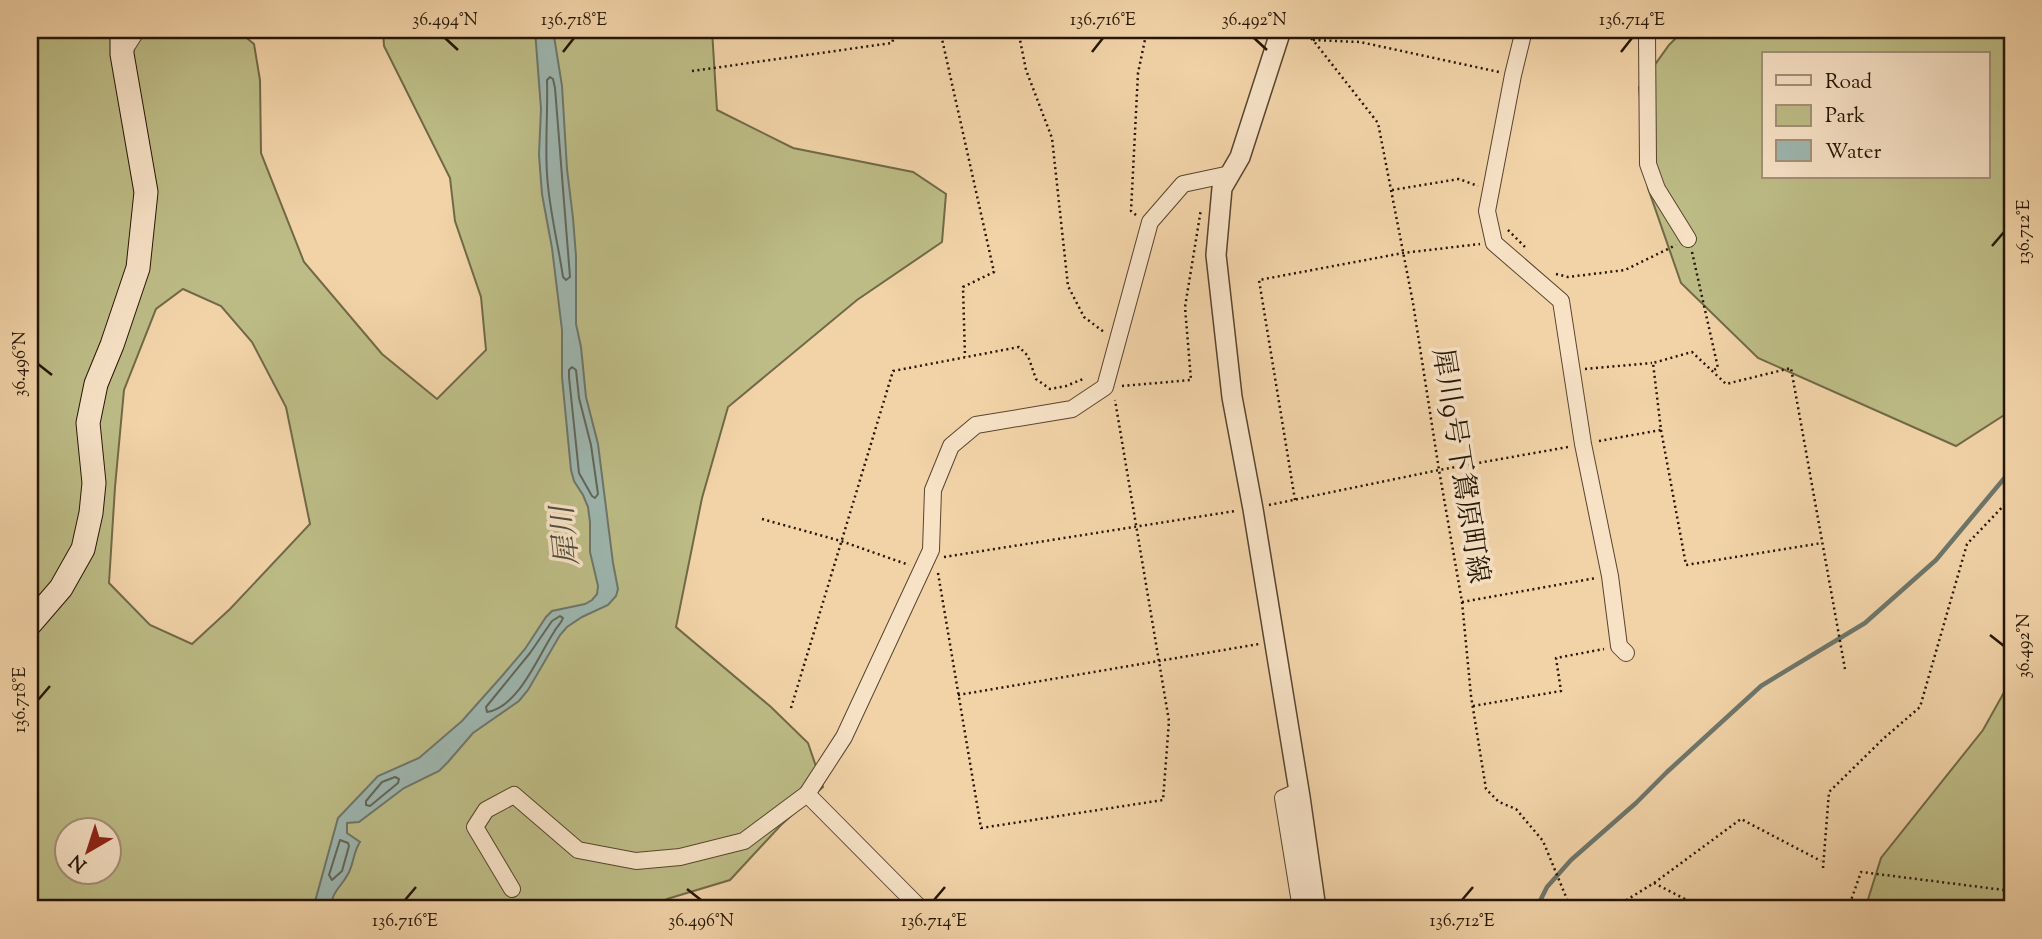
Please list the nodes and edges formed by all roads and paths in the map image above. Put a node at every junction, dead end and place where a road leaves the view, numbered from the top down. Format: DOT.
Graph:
graph roads {
  1 [pos="122,30"];
  2 [pos="137,30"];
  3 [pos="896,30"];
  4 [pos="940,30"];
  5 [pos="1018,30"];
  6 [pos="1147,30"];
  7 [pos="1281,30"];
  8 [pos="1297,30"];
  9 [pos="1524,30"];
  10 [pos="1650,30"];
  11 [pos="1313,40"];
  12 [pos="122,54"];
  13 [pos="692,71"];
  14 [pos="1513,75"];
  15 [pos="1230,174"];
  16 [pos="1391,190"];
  17 [pos="1490,191"];
  18 [pos="1201,208"];
  19 [pos="1148,228"];
  20 [pos="1507,229"];
  21 [pos="1688,239"];
  22 [pos="1494,243"];
  23 [pos="1403,253"];
  24 [pos="1533,255"];
  25 [pos="1550,273"];
  26 [pos="1117,343"];
  27 [pos="965,357"];
  28 [pos="1653,363"];
  29 [pos="1572,371"];
  30 [pos="1712,371"];
  31 [pos="1083,379"];
  32 [pos="1105,387"];
  33 [pos="1661,430"];
  34 [pos="1583,444"];
  35 [pos="1438,470"];
  36 [pos="2012,496"];
  37 [pos="1295,500"];
  38 [pos="1253,509"];
  39 [pos="762,519"];
  40 [pos="1136,526"];
  41 [pos="841,541"];
  42 [pos="1822,543"];
  43 [pos="933,554"];
  44 [pos="922,570"];
  45 [pos="1610,576"];
  46 [pos="1462,602"];
  47 [pos="30,624"];
  48 [pos="1274,642"];
  49 [pos="1623,650"];
  50 [pos="1844,669"];
  51 [pos="958,695"];
  52 [pos="1473,706"];
  53 [pos="790,708"];
  54 [pos="807,794"];
  55 [pos="1300,794"];
  56 [pos="1821,861"];
  57 [pos="1823,868"];
  58 [pos="2012,882"];
  59 [pos="1654,883"];
  60 [pos="512,889"];
  61 [pos="920,909"];
  62 [pos="1301,909"];
  63 [pos="1316,909"];
  64 [pos="1571,909"];
  65 [pos="1612,909"];
  66 [pos="1704,909"];
  67 [pos="1848,909"];
  1 -- 12 [label="main road"];
  2 -- 12 [label="street"];
  3 -- 13 [label="path"];
  4 -- 27 [label="path"];
  5 -- 26 [label="path"];
  6 -- 19 [label="path"];
  7 -- 15 [label="street"];
  8 -- 11 [label="path, 犀川9号下鴛原町線"];
  9 -- 14 [label="street"];
  10 -- 21 [label="street"];
  11 -- 14 [label="path"];
  11 -- 16 [label="path, 犀川9号下鴛原町線"];
  12 -- 47 [label="main road"];
  14 -- 17 [label="street"];
  15 -- 19 [label="street"];
  15 -- 38 [label="street"];
  16 -- 17 [label="path"];
  16 -- 23 [label="path, 犀川9号下鴛原町線"];
  17 -- 22 [label="street"];
  18 -- 32 [label="path"];
  19 -- 26 [label="street"];
  20 -- 24 [label="path"];
  21 -- 25 [label="path"];
  21 -- 30 [label="path"];
  22 -- 23 [label="path"];
  22 -- 29 [label="street"];
  23 -- 35 [label="path, 犀川9号下鴛原町線"];
  23 -- 37 [label="path"];
  26 -- 32 [label="street"];
  27 -- 31 [label="path"];
  27 -- 41 [label="path"];
  28 -- 29 [label="path"];
  28 -- 30 [label="path"];
  28 -- 33 [label="path"];
  29 -- 34 [label="street"];
  30 -- 42 [label="path"];
  32 -- 40 [label="path"];
  32 -- 43 [label="street"];
  33 -- 34 [label="path"];
  33 -- 42 [label="path"];
  34 -- 35 [label="path"];
  34 -- 45 [label="street"];
  35 -- 37 [label="path"];
  35 -- 46 [label="path, 犀川9号下鴛原町線"];
  36 -- 57 [label="path"];
  37 -- 38 [label="path"];
  38 -- 40 [label="path"];
  38 -- 48 [label="street"];
  39 -- 41 [label="path"];
  40 -- 43 [label="path"];
  40 -- 51 [label="path"];
  41 -- 44 [label="path"];
  41 -- 53 [label="path"];
  42 -- 50 [label="path"];
  43 -- 44 [label="street"];
  43 -- 51 [label="path"];
  44 -- 54 [label="street"];
  45 -- 46 [label="path"];
  45 -- 49 [label="street"];
  46 -- 52 [label="path, 犀川9号下鴛原町線"];
  48 -- 51 [label="path"];
  48 -- 55 [label="street"];
  49 -- 52 [label="path"];
  52 -- 64 [label="path, 犀川9号下鴛原町線"];
  54 -- 60 [label="street"];
  54 -- 61 [label="street"];
  55 -- 62 [label="street"];
  55 -- 63 [label="street"];
  56 -- 59 [label="path"];
  58 -- 67 [label="path"];
  59 -- 65 [label="path"];
  59 -- 66 [label="path"];
}
